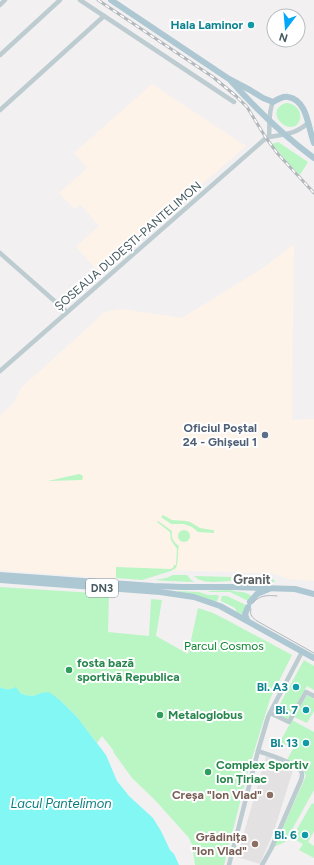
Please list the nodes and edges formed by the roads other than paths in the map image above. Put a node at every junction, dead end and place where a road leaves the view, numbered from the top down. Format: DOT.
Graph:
graph roads {
  1 [pos="5,0"];
  2 [pos="60,0"];
  3 [pos="80,0"];
  4 [pos="112,0"];
  5 [pos="0,5"];
  6 [pos="104,16"];
  7 [pos="0,55"];
  8 [pos="229,79"];
  9 [pos="234,102"];
  10 [pos="273,102"];
  11 [pos="0,110"];
  12 [pos="270,120"];
  13 [pos="308,123"];
  14 [pos="284,134"];
  15 [pos="269,137"];
  16 [pos="314,143"];
  17 [pos="314,158"];
  18 [pos="0,253"];
  19 [pos="67,312"];
  20 [pos="0,371"];
  21 [pos="0,575"];
  22 [pos="0,580"];
  23 [pos="272,588"];
  24 [pos="314,592"];
  25 [pos="247,620"];
  26 [pos="302,652"];
  27 [pos="314,658"];
  28 [pos="314,696"];
  29 [pos="270,713"];
  30 [pos="258,751"];
  31 [pos="229,865"];
  32 [pos="262,865"];
  1 -- 5 [label="street"];
  2 -- 7 [label="street"];
  3 -- 6 [label="street"];
  4 -- 8 [label="main road"];
  6 -- 9 [label="street"];
  6 -- 11 [label="street"];
  8 -- 10 [label="main road"];
  8 -- 12 [label="main road"];
  10 -- 12 [label="street"];
  10 -- 13 [label="main road"];
  12 -- 14 [label="main road"];
  12 -- 15 [label="street"];
  13 -- 14 [label="street, ȘOSEAUA DUDEȘTI-PANTELIMON"];
  13 -- 16 [label="main road"];
  14 -- 15 [label="street, ȘOSEAUA DUDEȘTI-PANTELIMON"];
  14 -- 17 [label="main road"];
  15 -- 19 [label="street, ȘOSEAUA DUDEȘTI-PANTELIMON"];
  18 -- 19 [label="street"];
  19 -- 20 [label="street, ȘOSEAUA DUDEȘTI-PANTELIMON"];
  21 -- 23 [label="main road, DN3"];
  22 -- 25 [label="main road, DN3"];
  23 -- 24 [label="main road, DN3"];
  23 -- 25 [label="main road"];
  25 -- 26 [label="main road, DN3"];
  26 -- 27 [label="main road, DN3"];
  26 -- 29 [label="street"];
  28 -- 29 [label="street"];
  29 -- 30 [label="street"];
  30 -- 31 [label="street"];
  30 -- 32 [label="street"];
}
